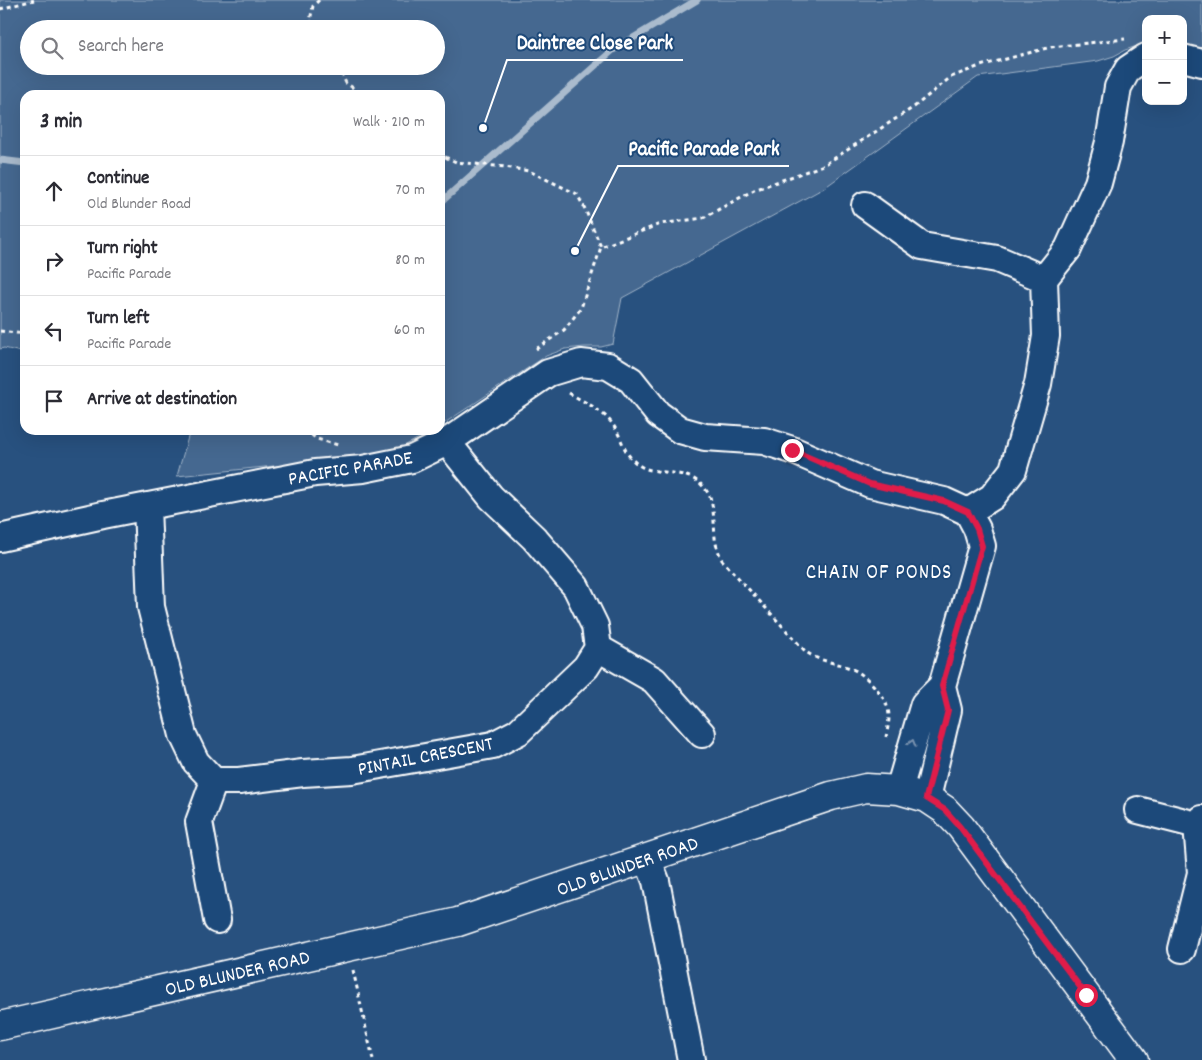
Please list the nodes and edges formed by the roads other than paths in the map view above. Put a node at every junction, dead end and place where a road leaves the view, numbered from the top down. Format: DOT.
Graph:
graph roads {
  1 [pos="1187,59"];
  2 [pos="1142,60"];
  3 [pos="1202,62"];
  4 [pos="865,205"];
  5 [pos="1044,279"];
  6 [pos="447,442"];
  7 [pos="148,506"];
  8 [pos="968,512"];
  9 [pos="0,538"];
  10 [pos="598,648"];
  11 [pos="942,686"];
  12 [pos="702,734"];
  13 [pos="214,781"];
  14 [pos="898,790"];
  15 [pos="926,798"];
  16 [pos="1138,810"];
  17 [pos="1200,822"];
  18 [pos="647,858"];
  19 [pos="217,920"];
  20 [pos="1182,949"];
  21 [pos="0,1026"];
  22 [pos="691,1060"];
  23 [pos="1134,1060"];
  1 -- 3 [label="street"];
  2 -- 5 [label="street"];
  4 -- 5 [label="street"];
  5 -- 8 [label="street"];
  6 -- 7 [label="street, PACIFIC PARADE"];
  6 -- 8 [label="street, PACIFIC PARADE"];
  6 -- 10 [label="street"];
  7 -- 9 [label="street, PACIFIC PARADE"];
  7 -- 13 [label="street"];
  8 -- 11 [label="street"];
  10 -- 12 [label="street"];
  10 -- 13 [label="street, PINTAIL CRESCENT"];
  14 -- 11 [label="street, one-way"];
  11 -- 15 [label="street"];
  13 -- 19 [label="street"];
  14 -- 15 [label="main road, OLD BLUNDER ROAD"];
  14 -- 18 [label="main road, OLD BLUNDER ROAD"];
  15 -- 23 [label="main road, OLD BLUNDER ROAD"];
  16 -- 17 [label="street"];
  17 -- 20 [label="street"];
  18 -- 21 [label="main road, OLD BLUNDER ROAD"];
  18 -- 22 [label="street"];
}
